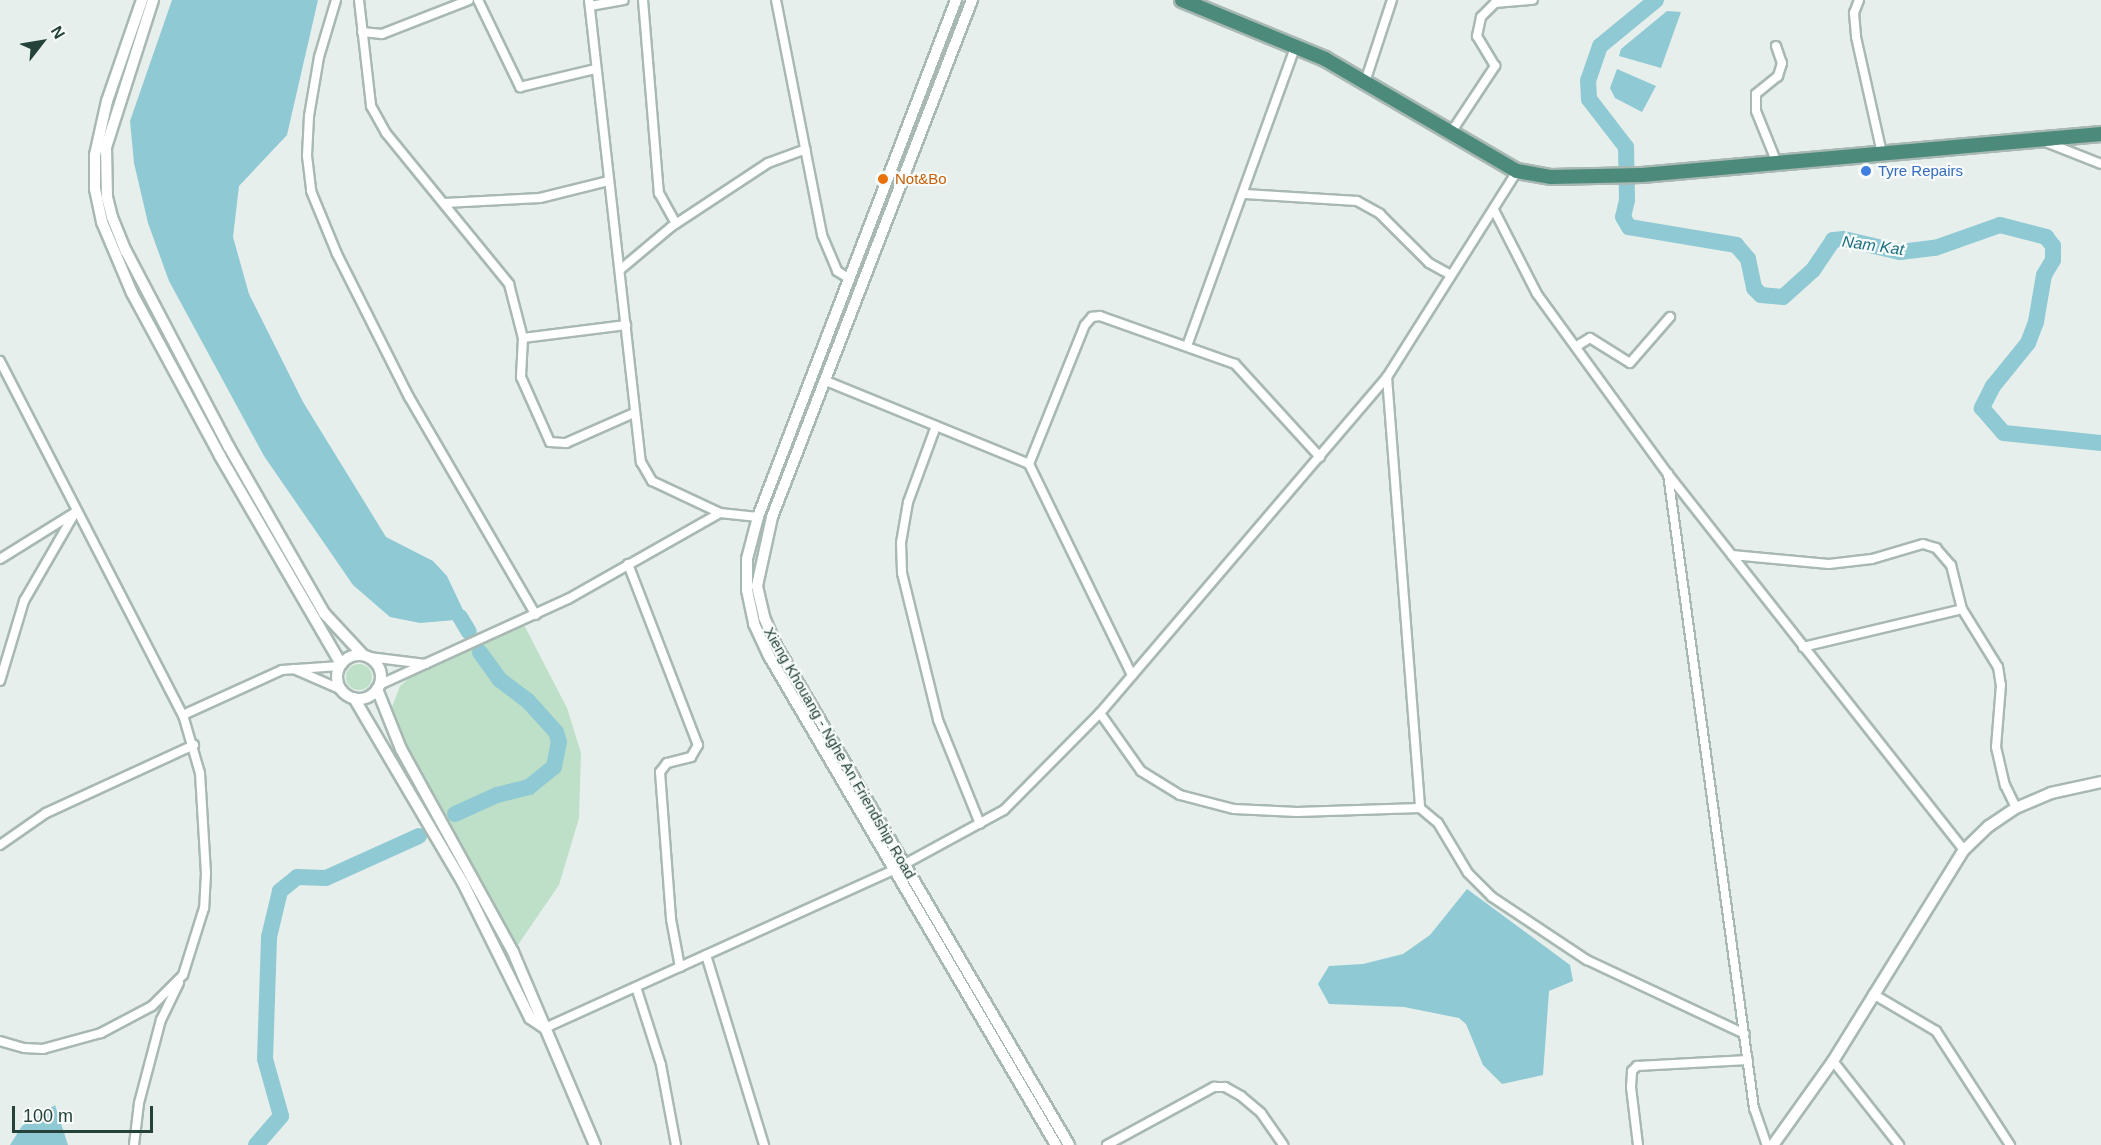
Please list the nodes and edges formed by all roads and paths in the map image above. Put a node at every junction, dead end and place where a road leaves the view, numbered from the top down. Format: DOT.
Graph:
graph roads {
  1 [pos="142,0"];
  2 [pos="153,0"];
  3 [pos="336,0"];
  4 [pos="359,0"];
  5 [pos="469,0"];
  6 [pos="478,0"];
  7 [pos="623,0"];
  8 [pos="644,0"];
  9 [pos="776,0"];
  10 [pos="956,0"];
  11 [pos="972,0"];
  12 [pos="1183,0"];
  13 [pos="1392,0"];
  14 [pos="1533,0"];
  15 [pos="1859,0"];
  16 [pos="590,3"];
  17 [pos="362,32"];
  18 [pos="1296,45"];
  19 [pos="1776,46"];
  20 [pos="595,69"];
  21 [pos="1365,81"];
  22 [pos="1450,134"];
  23 [pos="2101,134"];
  24 [pos="2037,138"];
  25 [pos="806,149"];
  26 [pos="1882,153"];
  27 [pos="1777,163"];
  28 [pos="2101,164"];
  29 [pos="1517,171"];
  30 [pos="608,181"];
  31 [pos="1245,194"];
  32 [pos="445,203"];
  33 [pos="1494,210"];
  34 [pos="676,224"];
  35 [pos="621,268"];
  36 [pos="1451,275"];
  37 [pos="850,279"];
  38 [pos="1670,317"];
  39 [pos="626,325"];
  40 [pos="523,338"];
  41 [pos="1187,346"];
  42 [pos="1576,346"];
  43 [pos="0,361"];
  44 [pos="813,376"];
  45 [pos="1387,377"];
  46 [pos="826,381"];
  47 [pos="634,413"];
  48 [pos="936,426"];
  49 [pos="1320,458"];
  50 [pos="1029,464"];
  51 [pos="1668,474"];
  52 [pos="76,511"];
  53 [pos="720,513"];
  54 [pos="758,517"];
  55 [pos="1732,555"];
  56 [pos="0,559"];
  57 [pos="628,564"];
  58 [pos="1962,609"];
  59 [pos="536,615"];
  60 [pos="1803,647"];
  61 [pos="366,656"];
  62 [pos="426,664"];
  63 [pos="340,665"];
  64 [pos="291,668"];
  65 [pos="1132,675"];
  66 [pos="0,681"];
  67 [pos="378,687"];
  68 [pos="342,690"];
  69 [pos="354,698"];
  70 [pos="1100,713"];
  71 [pos="183,715"];
  72 [pos="194,745"];
  73 [pos="2101,782"];
  74 [pos="1420,807"];
  75 [pos="2016,808"];
  76 [pos="980,824"];
  77 [pos="0,845"];
  78 [pos="1964,850"];
  79 [pos="898,868"];
  80 [pos="706,955"];
  81 [pos="680,967"];
  82 [pos="183,975"];
  83 [pos="636,987"];
  84 [pos="1873,994"];
  85 [pos="545,1028"];
  86 [pos="1745,1034"];
  87 [pos="0,1041"];
  88 [pos="1748,1060"];
  89 [pos="1833,1061"];
  90 [pos="134,1145"];
  91 [pos="595,1145"];
  92 [pos="676,1145"];
  93 [pos="764,1145"];
  94 [pos="1056,1145"];
  95 [pos="1069,1145"];
  96 [pos="1107,1145"];
  97 [pos="1283,1145"];
  98 [pos="1638,1145"];
  99 [pos="1767,1145"];
  100 [pos="1773,1145"];
  101 [pos="1899,1145"];
  102 [pos="2010,1145"];
  1 -- 63 [label="street"];
  2 -- 61 [label="street"];
  3 -- 59 [label="street"];
  4 -- 17 [label="street"];
  5 -- 17 [label="street"];
  6 -- 20 [label="street"];
  7 -- 16 [label="street"];
  8 -- 34 [label="street"];
  9 -- 25 [label="street"];
  10 -- 37 [label="street, Xieng Khouang - Nghe An Friendship Road"];
  11 -- 46 [label="street, Xieng Khouang - Nghe An Friendship Road"];
  12 -- 18 [label="highway"];
  13 -- 21 [label="street"];
  14 -- 22 [label="street"];
  15 -- 26 [label="street"];
  16 -- 20 [label="street"];
  17 -- 32 [label="street"];
  18 -- 21 [label="highway"];
  18 -- 31 [label="street"];
  19 -- 27 [label="street"];
  20 -- 30 [label="street"];
  21 -- 22 [label="highway"];
  22 -- 29 [label="highway"];
  23 -- 24 [label="highway"];
  24 -- 26 [label="highway"];
  24 -- 28 [label="street"];
  25 -- 34 [label="street"];
  25 -- 37 [label="street"];
  26 -- 27 [label="highway"];
  27 -- 29 [label="highway"];
  29 -- 33 [label="street"];
  30 -- 32 [label="street"];
  30 -- 35 [label="street"];
  31 -- 36 [label="street"];
  31 -- 41 [label="street"];
  32 -- 40 [label="street"];
  33 -- 36 [label="street"];
  33 -- 42 [label="street"];
  34 -- 35 [label="street"];
  35 -- 39 [label="street"];
  36 -- 45 [label="street"];
  37 -- 44 [label="street, Xieng Khouang - Nghe An Friendship Road"];
  38 -- 42 [label="street"];
  39 -- 40 [label="street"];
  39 -- 47 [label="street"];
  40 -- 47 [label="street"];
  41 -- 49 [label="street"];
  41 -- 50 [label="street"];
  42 -- 51 [label="street"];
  43 -- 52 [label="street"];
  44 -- 46 [label="street"];
  44 -- 54 [label="street, Xieng Khouang - Nghe An Friendship Road"];
  45 -- 49 [label="street"];
  45 -- 74 [label="street"];
  46 -- 48 [label="street"];
  46 -- 79 [label="street, Xieng Khouang - Nghe An Friendship Road"];
  47 -- 53 [label="street"];
  48 -- 50 [label="street"];
  48 -- 76 [label="street"];
  49 -- 65 [label="street"];
  50 -- 65 [label="street"];
  51 -- 55 [label="street"];
  51 -- 86 [label="street"];
  52 -- 56 [label="street"];
  52 -- 66 [label="street"];
  52 -- 71 [label="street"];
  53 -- 54 [label="street"];
  53 -- 57 [label="street"];
  54 -- 79 [label="street, Xieng Khouang - Nghe An Friendship Road"];
  55 -- 58 [label="street"];
  55 -- 60 [label="street"];
  57 -- 59 [label="street"];
  57 -- 81 [label="street"];
  58 -- 60 [label="street"];
  58 -- 75 [label="street"];
  59 -- 62 [label="street"];
  60 -- 78 [label="street"];
  61 -- 62 [label="street"];
  61 -- 63 [label="street"];
  61 -- 67 [label="street"];
  62 -- 67 [label="street"];
  63 -- 64 [label="street"];
  63 -- 68 [label="street"];
  64 -- 68 [label="street"];
  64 -- 71 [label="street"];
  65 -- 70 [label="street"];
  67 -- 69 [label="street"];
  67 -- 85 [label="street"];
  68 -- 69 [label="street"];
  69 -- 85 [label="street"];
  70 -- 74 [label="street"];
  70 -- 76 [label="street"];
  71 -- 72 [label="street"];
  72 -- 77 [label="street"];
  72 -- 82 [label="street"];
  73 -- 75 [label="street"];
  74 -- 86 [label="street"];
  75 -- 78 [label="street"];
  76 -- 79 [label="street"];
  78 -- 84 [label="street"];
  79 -- 80 [label="street"];
  79 -- 94 [label="street, Xieng Khouang - Nghe An Friendship Road"];
  79 -- 95 [label="street, Xieng Khouang - Nghe An Friendship Road"];
  80 -- 81 [label="street"];
  80 -- 93 [label="street"];
  81 -- 83 [label="street"];
  82 -- 87 [label="street"];
  82 -- 90 [label="street"];
  83 -- 85 [label="street"];
  83 -- 92 [label="street"];
  84 -- 89 [label="street"];
  84 -- 102 [label="street"];
  85 -- 91 [label="street"];
  86 -- 88 [label="street"];
  88 -- 98 [label="street"];
  88 -- 99 [label="street"];
  89 -- 100 [label="street"];
  89 -- 101 [label="street"];
  96 -- 97 [label="street"];
}
